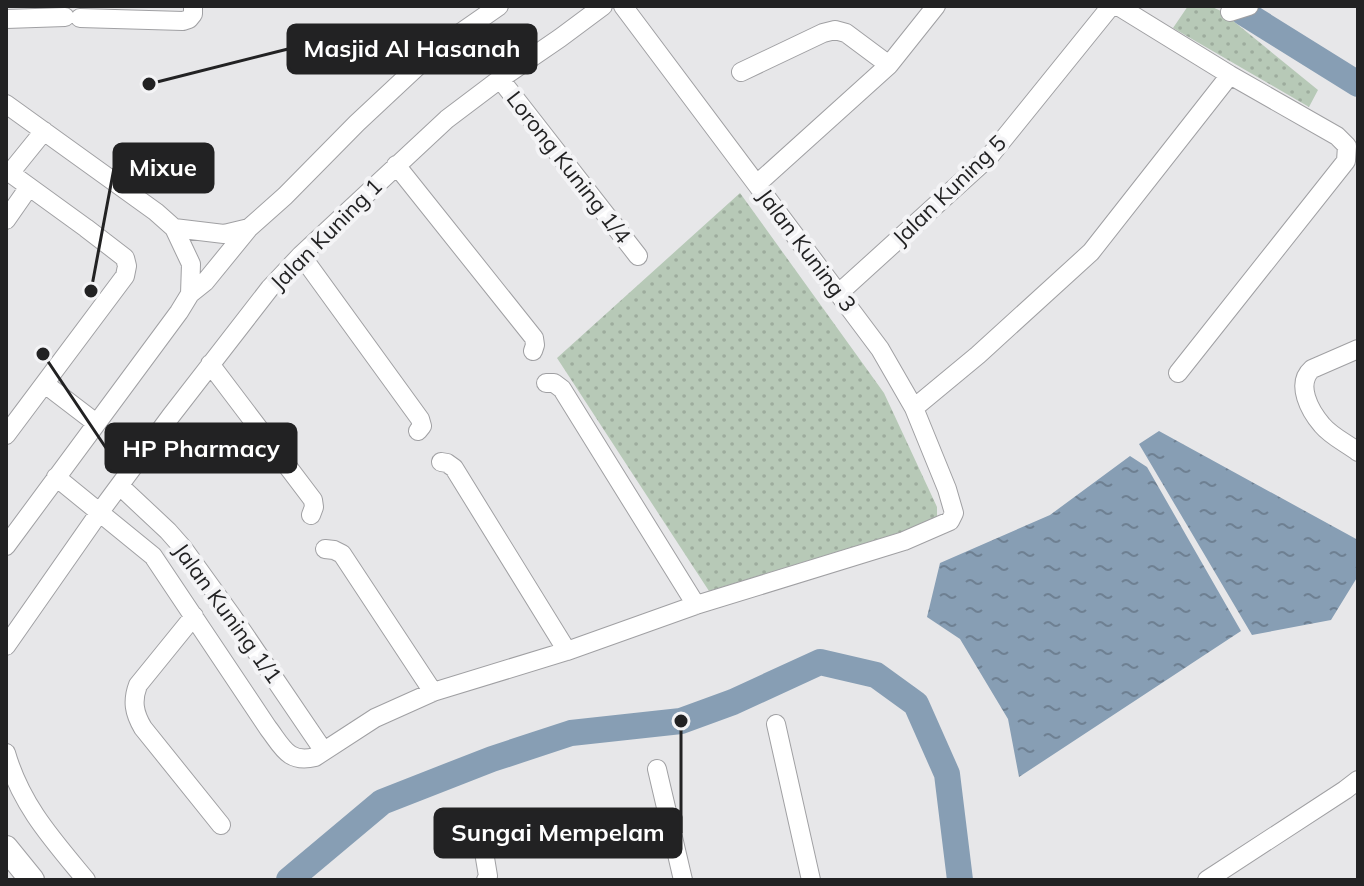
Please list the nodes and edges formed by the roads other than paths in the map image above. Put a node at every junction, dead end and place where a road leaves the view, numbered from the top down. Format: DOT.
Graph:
graph roads {
  1 [pos="193,6"];
  2 [pos="499,6"];
  3 [pos="603,6"];
  4 [pos="623,6"];
  5 [pos="936,6"];
  6 [pos="1111,6"];
  7 [pos="1118,6"];
  8 [pos="1249,6"];
  9 [pos="1230,12"];
  10 [pos="6,19"];
  11 [pos="889,65"];
  12 [pos="741,72"];
  13 [pos="1230,75"];
  14 [pos="500,79"];
  15 [pos="6,104"];
  16 [pos="44,131"];
  17 [pos="396,165"];
  18 [pos="8,172"];
  19 [pos="757,184"];
  20 [pos="29,187"];
  21 [pos="6,220"];
  22 [pos="174,228"];
  23 [pos="249,228"];
  24 [pos="301,255"];
  25 [pos="638,256"];
  26 [pos="839,293"];
  27 [pos="190,294"];
  28 [pos="1358,349"];
  29 [pos="533,351"];
  30 [pos="210,364"];
  31 [pos="1178,373"];
  32 [pos="546,383"];
  33 [pos="45,384"];
  34 [pos="914,408"];
  35 [pos="96,423"];
  36 [pos="418,431"];
  37 [pos="6,435"];
  38 [pos="1358,452"];
  39 [pos="441,462"];
  40 [pos="56,477"];
  41 [pos="120,486"];
  42 [pos="312,507"];
  43 [pos="99,513"];
  44 [pos="6,546"];
  45 [pos="325,549"];
  46 [pos="696,605"];
  47 [pos="194,616"];
  48 [pos="6,646"];
  49 [pos="567,651"];
  50 [pos="433,692"];
  51 [pos="776,724"];
  52 [pos="323,750"];
  53 [pos="6,753"];
  54 [pos="657,769"];
  55 [pos="1358,780"];
  56 [pos="576,819"];
  57 [pos="221,825"];
  58 [pos="6,848"];
  59 [pos="32,880"];
  60 [pos="86,880"];
  61 [pos="486,880"];
  62 [pos="683,880"];
  63 [pos="811,880"];
  64 [pos="1207,880"];
  1 -- 10 [label="street"];
  2 -- 23 [label="street"];
  3 -- 14 [label="street, Jalan Kuning 1"];
  4 -- 19 [label="street, Jalan Kuning 3"];
  5 -- 11 [label="street"];
  6 -- 26 [label="street, Jalan Kuning 5"];
  7 -- 13 [label="street"];
  8 -- 9 [label="street"];
  11 -- 12 [label="street"];
  11 -- 19 [label="street"];
  13 -- 31 [label="street"];
  13 -- 34 [label="street"];
  14 -- 17 [label="street, Jalan Kuning 1"];
  14 -- 25 [label="street, Lorong Kuning 1/4"];
  15 -- 16 [label="street"];
  16 -- 18 [label="street"];
  16 -- 22 [label="street"];
  17 -- 24 [label="street, Jalan Kuning 1"];
  17 -- 29 [label="street"];
  18 -- 20 [label="street"];
  19 -- 26 [label="street, Jalan Kuning 3"];
  20 -- 21 [label="street"];
  20 -- 33 [label="street"];
  22 -- 23 [label="street"];
  22 -- 27 [label="street"];
  23 -- 27 [label="street"];
  24 -- 30 [label="street, Jalan Kuning 1"];
  24 -- 36 [label="street"];
  26 -- 34 [label="street, Jalan Kuning 3"];
  27 -- 35 [label="street"];
  28 -- 38 [label="street"];
  30 -- 41 [label="street, Jalan Kuning 1"];
  30 -- 42 [label="street"];
  32 -- 46 [label="street"];
  33 -- 35 [label="street"];
  33 -- 37 [label="street"];
  34 -- 46 [label="street, Jalan Kuning 3"];
  35 -- 40 [label="street"];
  39 -- 49 [label="street"];
  40 -- 43 [label="street"];
  40 -- 44 [label="street"];
  41 -- 43 [label="street, Jalan Kuning 1"];
  41 -- 52 [label="street, Jalan Kuning 1/1"];
  43 -- 47 [label="street"];
  43 -- 48 [label="street, Jalan Kuning 1"];
  45 -- 50 [label="street"];
  46 -- 49 [label="street"];
  47 -- 52 [label="street"];
  47 -- 57 [label="street"];
  49 -- 50 [label="street"];
  50 -- 52 [label="street"];
  51 -- 63 [label="street"];
  53 -- 60 [label="street"];
  54 -- 62 [label="street"];
  55 -- 64 [label="street"];
  56 -- 61 [label="street"];
  58 -- 59 [label="main road"];
}
